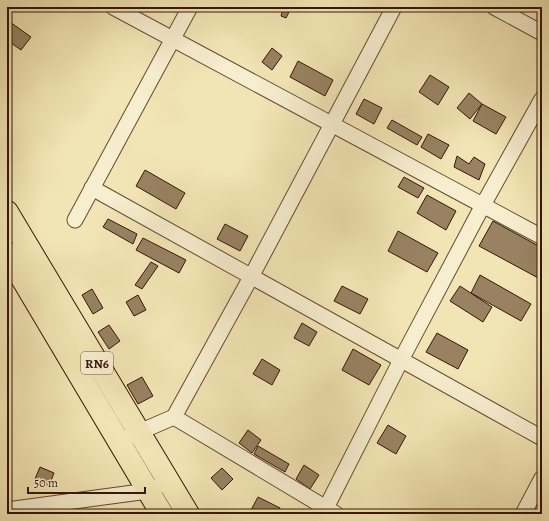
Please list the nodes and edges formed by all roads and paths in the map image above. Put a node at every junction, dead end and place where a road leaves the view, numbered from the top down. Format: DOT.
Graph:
graph roads {
  1 [pos="112,7"];
  2 [pos="190,7"];
  3 [pos="394,7"];
  4 [pos="494,7"];
  5 [pos="542,32"];
  6 [pos="172,39"];
  7 [pos="542,99"];
  8 [pos="332,124"];
  9 [pos="92,188"];
  10 [pos="483,205"];
  11 [pos="7,212"];
  12 [pos="75,220"];
  13 [pos="542,237"];
  14 [pos="7,253"];
  15 [pos="251,276"];
  16 [pos="401,360"];
  17 [pos="174,417"];
  18 [pos="129,436"];
  19 [pos="542,438"];
  20 [pos="542,478"];
  21 [pos="168,481"];
  22 [pos="148,491"];
  23 [pos="7,510"];
  24 [pos="329,512"];
  25 [pos="162,514"];
  26 [pos="188,514"];
  27 [pos="523,514"];
  1 -- 6 [label="street"];
  2 -- 6 [label="street"];
  3 -- 8 [label="street"];
  4 -- 5 [label="street"];
  6 -- 8 [label="street"];
  6 -- 9 [label="street"];
  7 -- 10 [label="street"];
  8 -- 10 [label="street"];
  8 -- 15 [label="street"];
  9 -- 12 [label="street"];
  9 -- 15 [label="street"];
  10 -- 13 [label="street"];
  10 -- 16 [label="street"];
  11 -- 18 [label="main road, RN6"];
  14 -- 18 [label="main road, RN6"];
  15 -- 16 [label="street"];
  15 -- 17 [label="street"];
  16 -- 19 [label="street"];
  16 -- 24 [label="street"];
  17 -- 18 [label="street"];
  17 -- 24 [label="street"];
  18 -- 21 [label="main road, RN6"];
  18 -- 22 [label="main road, RN6"];
  20 -- 27 [label="street"];
  21 -- 22 [label="street"];
  21 -- 26 [label="main road, RN6"];
  22 -- 23 [label="street"];
  22 -- 25 [label="main road, RN6"];
}
